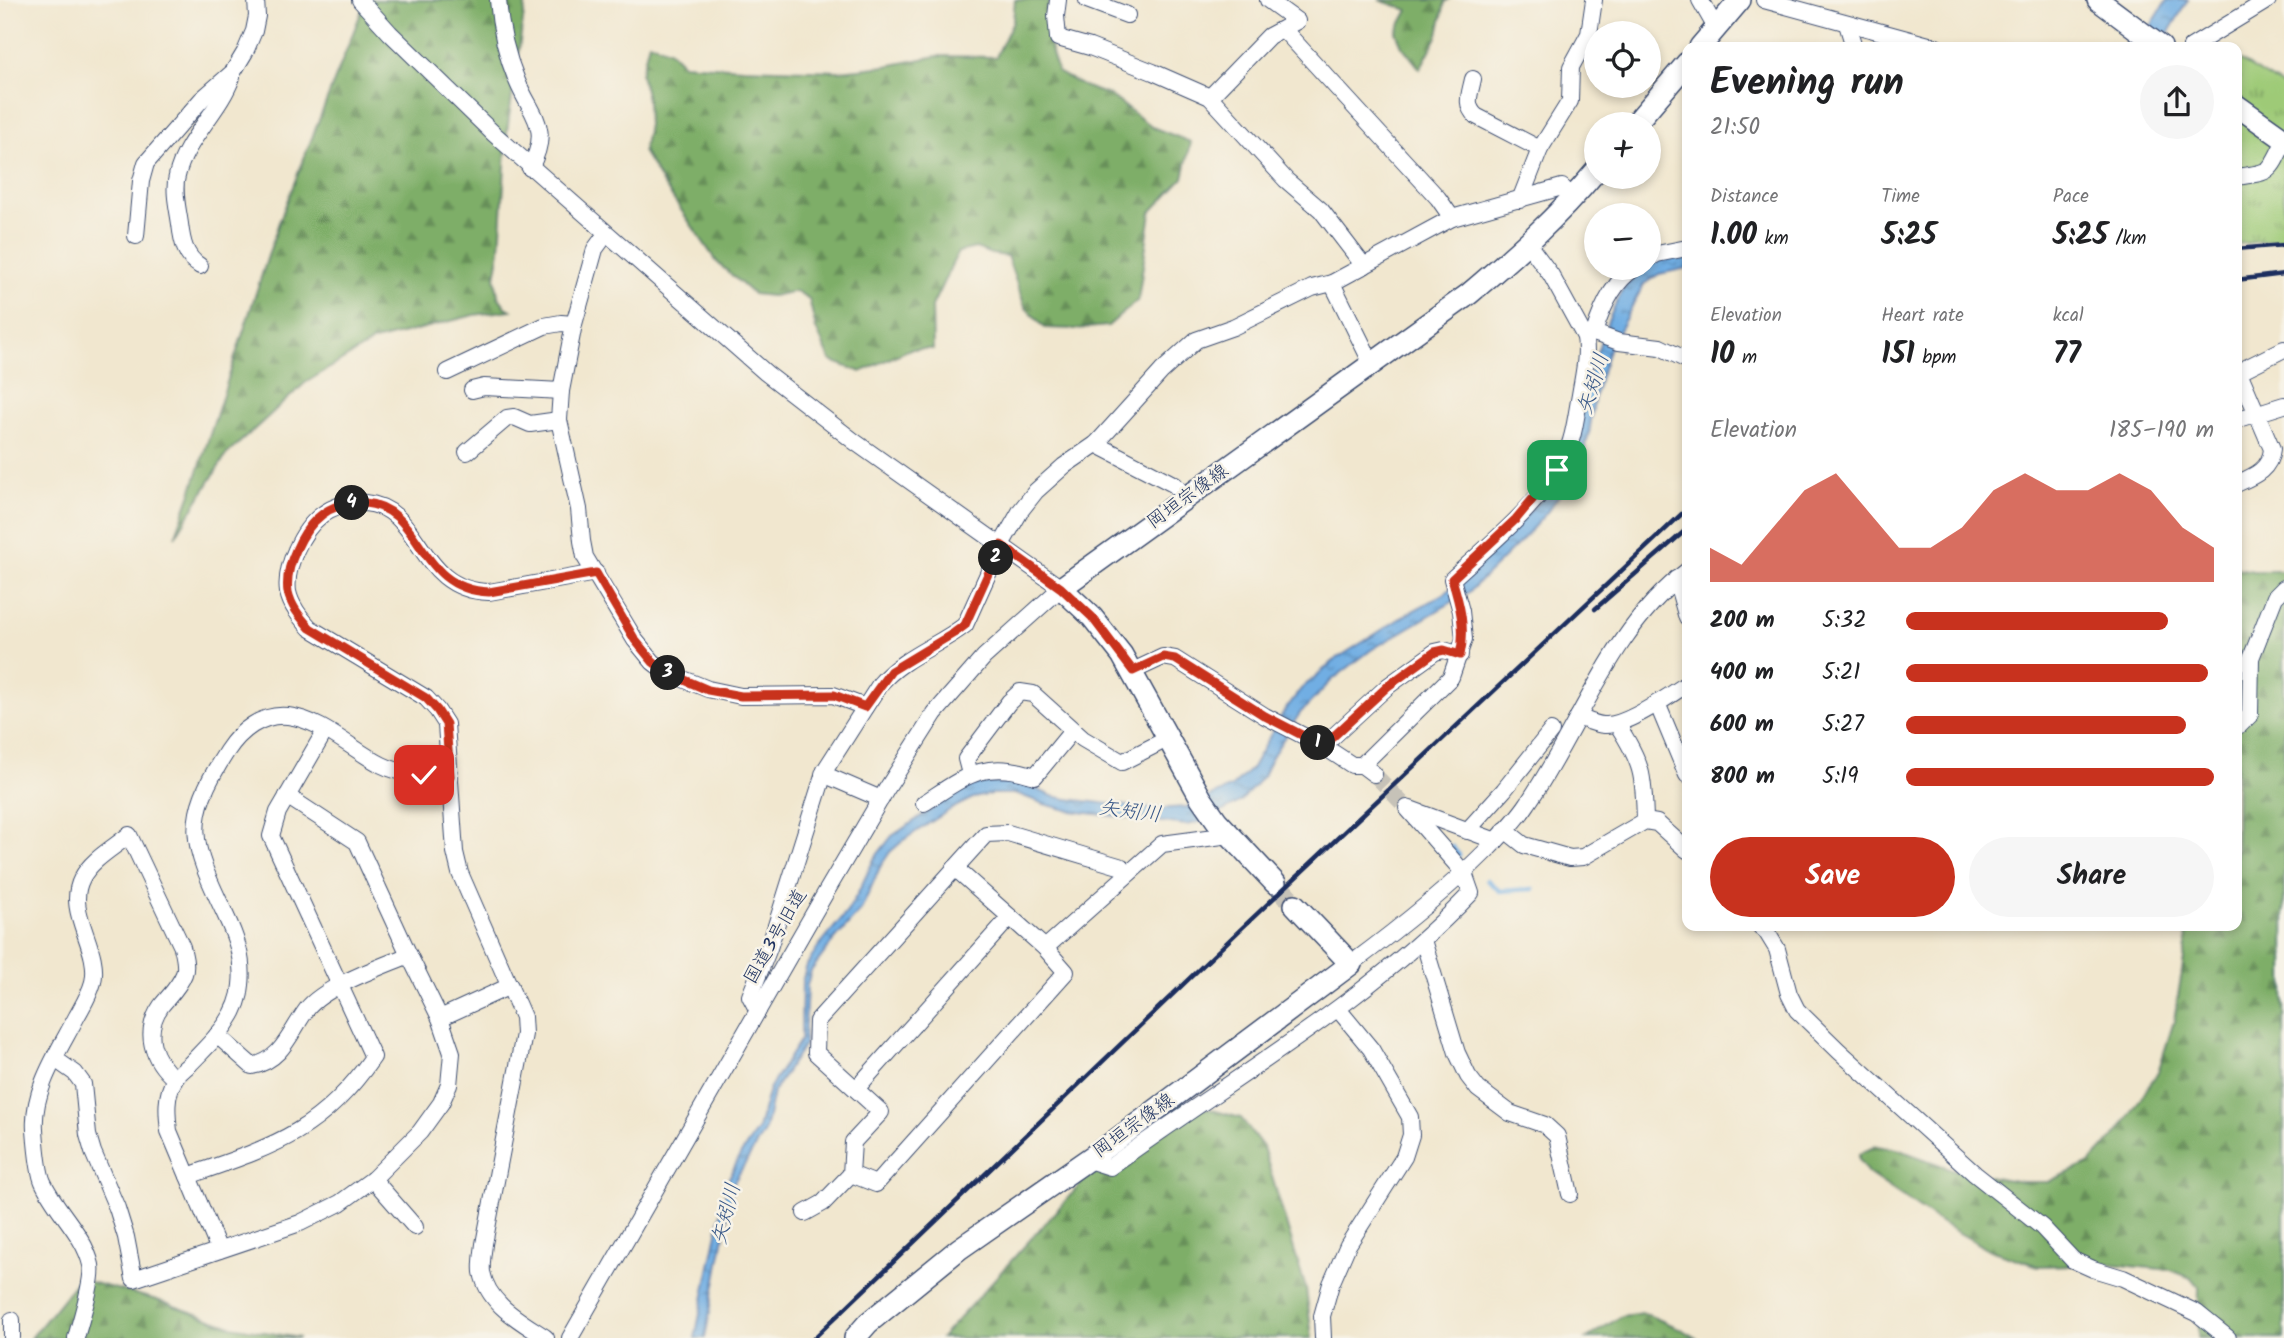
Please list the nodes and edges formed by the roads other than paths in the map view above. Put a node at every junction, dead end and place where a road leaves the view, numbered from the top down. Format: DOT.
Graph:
graph roads {
  1 [pos="256,0"];
  2 [pos="360,0"];
  3 [pos="499,0"];
  4 [pos="1059,0"];
  5 [pos="1087,0"];
  6 [pos="1268,0"];
  7 [pos="1594,0"];
  8 [pos="1700,0"];
  9 [pos="1740,0"];
  10 [pos="1763,0"];
  11 [pos="2098,0"];
  12 [pos="2268,0"];
  13 [pos="1127,15"];
  14 [pos="1847,24"];
  15 [pos="1716,28"];
  16 [pos="1283,29"];
  17 [pos="1704,42"];
  18 [pos="1852,42"];
  19 [pos="1917,42"];
  20 [pos="2154,42"];
  21 [pos="2199,42"];
  22 [pos="1682,69"];
  23 [pos="233,72"];
  24 [pos="1473,79"];
  25 [pos="1210,97"];
  26 [pos="2242,110"];
  27 [pos="1645,112"];
  28 [pos="2284,141"];
  29 [pos="1541,149"];
  30 [pos="530,167"];
  31 [pos="2242,176"];
  32 [pos="1584,185"];
  33 [pos="1573,198"];
  34 [pos="1520,200"];
  35 [pos="1452,218"];
  36 [pos="606,234"];
  37 [pos="136,236"];
  38 [pos="1528,244"];
  39 [pos="1682,249"];
  40 [pos="1661,253"];
  41 [pos="1364,265"];
  42 [pos="200,267"];
  43 [pos="1622,280"];
  44 [pos="1332,283"];
  45 [pos="574,324"];
  46 [pos="1590,335"];
  47 [pos="2284,349"];
  48 [pos="1682,358"];
  49 [pos="1372,365"];
  50 [pos="2242,370"];
  51 [pos="447,372"];
  52 [pos="2242,380"];
  53 [pos="472,390"];
  54 [pos="561,391"];
  55 [pos="2284,405"];
  56 [pos="2258,413"];
  57 [pos="2242,418"];
  58 [pos="559,420"];
  59 [pos="1096,444"];
  60 [pos="467,453"];
  61 [pos="2242,481"];
  62 [pos="1186,498"];
  63 [pos="1001,545"];
  64 [pos="596,573"];
  65 [pos="1681,575"];
  66 [pos="1061,588"];
  67 [pos="2284,588"];
  68 [pos="1460,655"];
  69 [pos="1133,671"];
  70 [pos="1682,687"];
  71 [pos="1657,704"];
  72 [pos="865,707"];
  73 [pos="1578,717"];
  74 [pos="2242,722"];
  75 [pos="1617,724"];
  76 [pos="325,731"];
  77 [pos="1072,731"];
  78 [pos="1551,731"];
  79 [pos="1169,738"];
  80 [pos="1323,746"];
  81 [pos="1682,763"];
  82 [pos="824,774"];
  83 [pos="970,774"];
  84 [pos="450,776"];
  85 [pos="1504,790"];
  86 [pos="287,796"];
  87 [pos="881,799"];
  88 [pos="924,803"];
  89 [pos="1526,806"];
  90 [pos="1645,821"];
  91 [pos="1224,828"];
  92 [pos="1467,831"];
  93 [pos="1501,836"];
  94 [pos="1682,845"];
  95 [pos="955,868"];
  96 [pos="1129,873"];
  97 [pos="1464,873"];
  98 [pos="1275,883"];
  99 [pos="1295,905"];
  100 [pos="1010,917"];
  101 [pos="1766,931"];
  102 [pos="1423,940"];
  103 [pos="1045,948"];
  104 [pos="409,955"];
  105 [pos="1351,964"];
  106 [pos="339,986"];
  107 [pos="510,986"];
  108 [pos="1338,1009"];
  109 [pos="758,1011"];
  110 [pos="440,1018"];
  111 [pos="217,1035"];
  112 [pos="55,1059"];
  113 [pos="175,1079"];
  114 [pos="856,1089"];
  115 [pos="1088,1160"];
  116 [pos="851,1174"];
  117 [pos="188,1176"];
  118 [pos="373,1179"];
  119 [pos="1570,1194"];
  120 [pos="805,1213"];
  121 [pos="415,1227"];
  122 [pos="219,1250"];
  123 [pos="12,1320"];
  124 [pos="12,1338"];
  125 [pos="76,1338"];
  126 [pos="546,1338"];
  127 [pos="570,1338"];
  128 [pos="855,1338"];
  129 [pos="1323,1338"];
  130 [pos="2228,1338"];
  1 -- 23 [label="street"];
  2 -- 30 [label="street"];
  3 -- 30 [label="street"];
  4 -- 25 [label="street"];
  5 -- 13 [label="street"];
  6 -- 16 [label="street"];
  7 -- 29 [label="street"];
  8 -- 15 [label="street"];
  9 -- 15 [label="main road"];
  10 -- 14 [label="street"];
  11 -- 20 [label="main road"];
  12 -- 21 [label="street"];
  14 -- 18 [label="street"];
  14 -- 19 [label="street"];
  15 -- 17 [label="main road"];
  16 -- 25 [label="street"];
  16 -- 35 [label="street"];
  22 -- 27 [label="main road"];
  23 -- 37 [label="street"];
  23 -- 42 [label="street"];
  24 -- 29 [label="street"];
  25 -- 41 [label="street"];
  26 -- 28 [label="main road"];
  28 -- 31 [label="street"];
  29 -- 34 [label="street"];
  30 -- 36 [label="street"];
  32 -- 33 [label="main road, 岡垣宗像線"];
  33 -- 34 [label="street"];
  33 -- 38 [label="main road, 岡垣宗像線"];
  34 -- 35 [label="street"];
  35 -- 41 [label="street"];
  36 -- 45 [label="street"];
  36 -- 63 [label="street"];
  38 -- 46 [label="street"];
  38 -- 49 [label="main road, 岡垣宗像線"];
  39 -- 40 [label="street"];
  41 -- 44 [label="street"];
  43 -- 46 [label="street"];
  44 -- 49 [label="street"];
  44 -- 59 [label="street"];
  45 -- 51 [label="street"];
  45 -- 54 [label="street"];
  46 -- 48 [label="street"];
  46 -- 68 [label="street"];
  47 -- 50 [label="street"];
  49 -- 62 [label="main road, 岡垣宗像線"];
  52 -- 56 [label="street"];
  53 -- 54 [label="street"];
  54 -- 58 [label="street"];
  55 -- 56 [label="street"];
  56 -- 57 [label="street"];
  56 -- 61 [label="street"];
  58 -- 60 [label="street"];
  58 -- 64 [label="street"];
  59 -- 62 [label="street"];
  59 -- 63 [label="street"];
  62 -- 66 [label="main road, 岡垣宗像線"];
  63 -- 66 [label="street"];
  63 -- 72 [label="street"];
  64 -- 72 [label="street"];
  64 -- 84 [label="street"];
  65 -- 73 [label="street"];
  66 -- 69 [label="main road"];
  66 -- 87 [label="street, 国道3号旧道"];
  67 -- 74 [label="street"];
  68 -- 80 [label="street"];
  68 -- 80 [label="street"];
  69 -- 79 [label="main road"];
  69 -- 80 [label="street"];
  70 -- 71 [label="street"];
  71 -- 75 [label="street"];
  71 -- 81 [label="street"];
  72 -- 82 [label="street"];
  73 -- 75 [label="street"];
  73 -- 89 [label="street"];
  75 -- 90 [label="street"];
  76 -- 84 [label="street"];
  76 -- 86 [label="street"];
  76 -- 111 [label="street"];
  77 -- 79 [label="street"];
  77 -- 83 [label="street"];
  77 -- 83 [label="street"];
  78 -- 85 [label="street"];
  79 -- 91 [label="main road"];
  82 -- 87 [label="street"];
  82 -- 109 [label="street"];
  83 -- 88 [label="street"];
  84 -- 107 [label="street"];
  85 -- 89 [label="street"];
  85 -- 92 [label="street"];
  86 -- 104 [label="street"];
  86 -- 106 [label="street"];
  87 -- 109 [label="street, 国道3号旧道"];
  89 -- 93 [label="street"];
  90 -- 93 [label="street"];
  90 -- 94 [label="street"];
  91 -- 96 [label="street"];
  91 -- 98 [label="main road"];
  92 -- 93 [label="street"];
  92 -- 97 [label="street"];
  93 -- 97 [label="street"];
  95 -- 96 [label="street"];
  95 -- 100 [label="street"];
  95 -- 114 [label="street"];
  96 -- 103 [label="street"];
  97 -- 102 [label="street"];
  97 -- 105 [label="street"];
  99 -- 105 [label="main road"];
  100 -- 103 [label="street"];
  100 -- 114 [label="street"];
  101 -- 130 [label="street"];
  102 -- 108 [label="street"];
  102 -- 119 [label="street"];
  103 -- 116 [label="street"];
  104 -- 106 [label="street"];
  104 -- 110 [label="street"];
  105 -- 115 [label="main road, 岡垣宗像線"];
  106 -- 111 [label="street"];
  106 -- 117 [label="street"];
  107 -- 110 [label="street"];
  107 -- 126 [label="street"];
  108 -- 115 [label="street"];
  108 -- 129 [label="street"];
  109 -- 127 [label="street, 国道3号旧道"];
  110 -- 118 [label="street"];
  111 -- 113 [label="street"];
  112 -- 113 [label="street"];
  112 -- 122 [label="street"];
  112 -- 125 [label="street"];
  113 -- 117 [label="street"];
  114 -- 116 [label="street"];
  115 -- 128 [label="main road, 岡垣宗像線"];
  116 -- 120 [label="street"];
  117 -- 122 [label="street"];
  118 -- 121 [label="street"];
  118 -- 122 [label="street"];
  123 -- 124 [label="street"];
}
